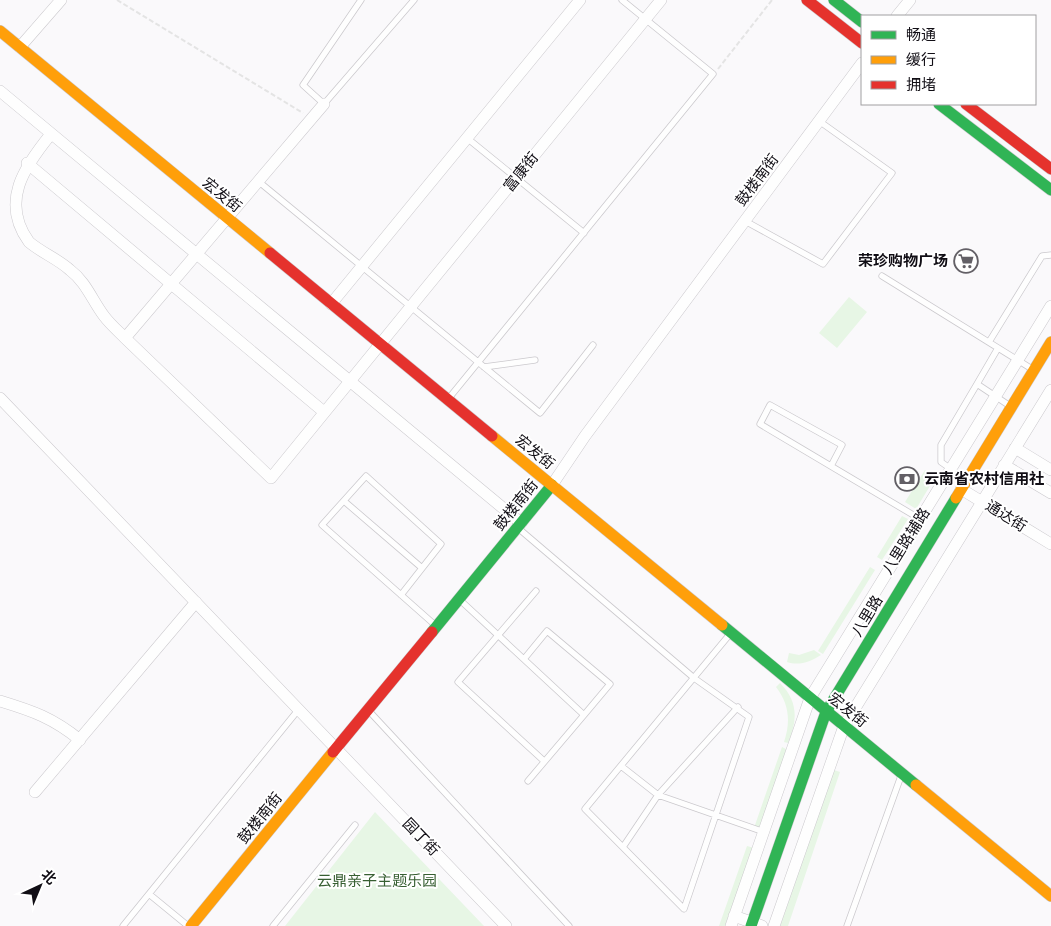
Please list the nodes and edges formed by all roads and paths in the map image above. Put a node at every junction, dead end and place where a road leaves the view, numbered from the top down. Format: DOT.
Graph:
graph roads {
  1 [pos="61,0"];
  2 [pos="117,0"];
  3 [pos="361,0"];
  4 [pos="414,0"];
  5 [pos="580,0"];
  6 [pos="622,0"];
  7 [pos="661,0"];
  8 [pos="772,0"];
  9 [pos="807,0"];
  10 [pos="834,0"];
  11 [pos="910,0"];
  12 [pos="898,15"];
  13 [pos="646,19"];
  14 [pos="861,21"];
  15 [pos="0,31"];
  16 [pos="861,43"];
  17 [pos="20,47"];
  18 [pos="861,64"];
  19 [pos="713,74"];
  20 [pos="0,92"];
  21 [pos="324,104"];
  22 [pos="940,105"];
  23 [pos="967,105"];
  24 [pos="311,118"];
  25 [pos="819,121"];
  26 [pos="51,134"];
  27 [pos="467,138"];
  28 [pos="28,163"];
  29 [pos="1051,169"];
  30 [pos="516,178"];
  31 [pos="258,181"];
  32 [pos="1051,190"];
  33 [pos="227,218"];
  34 [pos="745,221"];
  35 [pos="584,233"];
  36 [pos="196,254"];
  37 [pos="1051,255"];
  38 [pos="362,266"];
  39 [pos="882,276"];
  40 [pos="171,284"];
  41 [pos="331,304"];
  42 [pos="411,306"];
  43 [pos="1051,306"];
  44 [pos="125,338"];
  45 [pos="989,342"];
  46 [pos="1051,342"];
  47 [pos="380,344"];
  48 [pos="593,345"];
  49 [pos="998,348"];
  50 [pos="535,360"];
  51 [pos="1018,360"];
  52 [pos="478,361"];
  53 [pos="484,367"];
  54 [pos="1034,370"];
  55 [pos="350,381"];
  56 [pos="977,384"];
  57 [pos="1051,390"];
  58 [pos="996,396"];
  59 [pos="0,398"];
  60 [pos="447,399"];
  61 [pos="1011,407"];
  62 [pos="324,412"];
  63 [pos="1015,448"];
  64 [pos="1004,465"];
  65 [pos="831,466"];
  66 [pos="950,469"];
  67 [pos="1051,470"];
  68 [pos="552,485"];
  69 [pos="961,488"];
  70 [pos="1051,493"];
  71 [pos="934,496"];
  72 [pos="344,501"];
  73 [pos="982,501"];
  74 [pos="950,507"];
  75 [pos="920,519"];
  76 [pos="519,525"];
  77 [pos="1051,544"];
  78 [pos="422,568"];
  79 [pos="536,591"];
  80 [pos="401,595"];
  81 [pos="459,599"];
  82 [pos="196,602"];
  83 [pos="436,626"];
  84 [pos="731,633"];
  85 [pos="498,635"];
  86 [pos="524,659"];
  87 [pos="694,678"];
  88 [pos="810,698"];
  89 [pos="0,702"];
  90 [pos="738,708"];
  91 [pos="299,710"];
  92 [pos="368,710"];
  93 [pos="826,712"];
  94 [pos="584,715"];
  95 [pos="844,726"];
  96 [pos="80,740"];
  97 [pos="336,749"];
  98 [pos="544,761"];
  99 [pos="621,766"];
  100 [pos="902,774"];
  101 [pos="528,781"];
  102 [pos="35,792"];
  103 [pos="658,795"];
  104 [pos="716,815"];
  105 [pos="355,825"];
  106 [pos="764,832"];
  107 [pos="623,847"];
  108 [pos="149,894"];
  109 [pos="1051,896"];
  110 [pos="733,921"];
  111 [pos="755,925"];
  112 [pos="123,926"];
  113 [pos="190,926"];
  114 [pos="273,926"];
  115 [pos="506,926"];
  116 [pos="568,926"];
  117 [pos="774,926"];
  118 [pos="847,926"];
  1 -- 17 [label="street"];
  2 -- 24 [label="path"];
  3 -- 21 [label="lane"];
  4 -- 21 [label="lane"];
  5 -- 27 [label="street"];
  6 -- 13 [label="lane"];
  7 -- 13 [label="street, 富康街"];
  8 -- 19 [label="path"];
  9 -- 16 [label="street"];
  10 -- 14 [label="street"];
  11 -- 12 [label="street"];
  13 -- 19 [label="lane"];
  13 -- 30 [label="street, 富康街"];
  15 -- 17 [label="street, 宏发街"];
  17 -- 33 [label="street, 宏发街"];
  18 -- 25 [label="street, 鼓楼南街"];
  19 -- 35 [label="lane"];
  20 -- 26 [label="street"];
  21 -- 24 [label="street"];
  22 -- 32 [label="street"];
  23 -- 29 [label="street"];
  24 -- 31 [label="street"];
  25 -- 34 [label="street, 鼓楼南街"];
  25 -- 34 [label="lane"];
  26 -- 28 [label="street"];
  26 -- 36 [label="street"];
  27 -- 30 [label="lane"];
  27 -- 38 [label="street"];
  28 -- 40 [label="street"];
  28 -- 44 [label="street"];
  30 -- 35 [label="lane"];
  30 -- 42 [label="street, 富康街"];
  31 -- 33 [label="street"];
  31 -- 38 [label="lane"];
  33 -- 36 [label="street"];
  33 -- 41 [label="street, 宏发街"];
  34 -- 68 [label="street, 鼓楼南街"];
  35 -- 52 [label="lane"];
  36 -- 40 [label="street"];
  36 -- 55 [label="street"];
  37 -- 45 [label="lane"];
  38 -- 41 [label="street"];
  38 -- 42 [label="lane"];
  39 -- 45 [label="lane"];
  40 -- 44 [label="street"];
  40 -- 62 [label="street"];
  41 -- 47 [label="street, 宏发街"];
  42 -- 47 [label="street, 富康街"];
  42 -- 52 [label="lane"];
  43 -- 51 [label="street, 八里路辅路"];
  44 -- 62 [label="street, 富康街"];
  45 -- 49 [label="lane"];
  46 -- 54 [label="street, 八里路"];
  47 -- 55 [label="street, 富康街"];
  47 -- 60 [label="street, 宏发街"];
  48 -- 53 [label="lane"];
  49 -- 51 [label="lane"];
  49 -- 56 [label="lane"];
  50 -- 53 [label="lane"];
  51 -- 54 [label="lane"];
  51 -- 58 [label="street, 八里路辅路"];
  52 -- 53 [label="lane"];
  52 -- 60 [label="lane"];
  54 -- 61 [label="street, 八里路"];
  55 -- 62 [label="street, 富康街"];
  55 -- 76 [label="street"];
  56 -- 58 [label="lane"];
  56 -- 66 [label="lane"];
  57 -- 63 [label="street"];
  58 -- 61 [label="lane"];
  58 -- 66 [label="street, 八里路辅路"];
  59 -- 82 [label="street, 园丁街"];
  60 -- 68 [label="street, 宏发街"];
  61 -- 69 [label="street, 八里路"];
  63 -- 64 [label="street"];
  63 -- 67 [label="street"];
  64 -- 70 [label="street"];
  64 -- 73 [label="street"];
  65 -- 65 [label="lane"];
  65 -- 75 [label="lane"];
  66 -- 71 [label="street, 八里路辅路"];
  68 -- 76 [label="street, 鼓楼南街"];
  68 -- 84 [label="street, 宏发街"];
  69 -- 73 [label="street, 通达街"];
  69 -- 74 [label="street, 八里路"];
  71 -- 74 [label="lane"];
  71 -- 75 [label="street, 八里路辅路"];
  72 -- 78 [label="lane"];
  72 -- 78 [label="lane"];
  72 -- 80 [label="lane"];
  73 -- 77 [label="street, 通达街"];
  73 -- 95 [label="street"];
  74 -- 93 [label="street, 八里路"];
  75 -- 88 [label="street, 八里路辅路"];
  76 -- 81 [label="street, 鼓楼南街"];
  76 -- 87 [label="lane"];
  78 -- 80 [label="lane"];
  79 -- 85 [label="lane"];
  80 -- 83 [label="lane"];
  81 -- 83 [label="street, 鼓楼南街"];
  81 -- 85 [label="lane"];
  82 -- 91 [label="street, 园丁街"];
  82 -- 96 [label="street"];
  83 -- 92 [label="street, 鼓楼南街"];
  84 -- 87 [label="lane"];
  84 -- 88 [label="street, 宏发街"];
  85 -- 86 [label="lane"];
  85 -- 98 [label="lane"];
  86 -- 94 [label="lane"];
  86 -- 94 [label="lane"];
  87 -- 90 [label="lane"];
  87 -- 99 [label="lane"];
  88 -- 93 [label="street, 宏发街"];
  88 -- 106 [label="street, 八里路辅路"];
  89 -- 96 [label="street"];
  90 -- 103 [label="lane"];
  90 -- 104 [label="lane"];
  91 -- 97 [label="street, 园丁街"];
  91 -- 108 [label="lane"];
  92 -- 97 [label="street, 鼓楼南街"];
  92 -- 116 [label="lane"];
  93 -- 95 [label="street, 宏发街"];
  93 -- 111 [label="street, 八里路"];
  94 -- 98 [label="lane"];
  95 -- 100 [label="street, 宏发街"];
  95 -- 117 [label="street"];
  96 -- 102 [label="street"];
  97 -- 113 [label="street, 鼓楼南街"];
  97 -- 115 [label="street, 园丁街"];
  98 -- 101 [label="lane"];
  99 -- 103 [label="lane"];
  99 -- 107 [label="lane"];
  100 -- 109 [label="street, 宏发街"];
  100 -- 118 [label="lane"];
  103 -- 104 [label="lane"];
  103 -- 107 [label="lane"];
  104 -- 106 [label="lane"];
  104 -- 107 [label="lane"];
  105 -- 114 [label="lane"];
  106 -- 110 [label="street, 八里路辅路"];
  108 -- 112 [label="lane"];
  108 -- 113 [label="lane"];
  110 -- 111 [label="street"];
}
